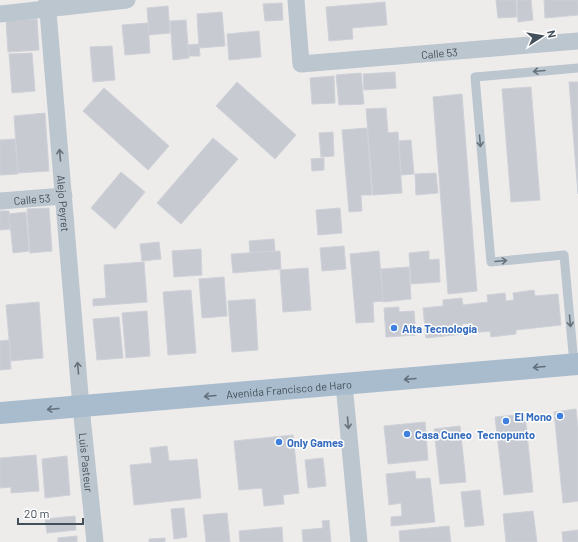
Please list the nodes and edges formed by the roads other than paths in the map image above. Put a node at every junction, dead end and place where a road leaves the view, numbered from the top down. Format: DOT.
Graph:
graph roads {
  1 [pos="127,0"];
  2 [pos="296,0"];
  3 [pos="48,4"];
  4 [pos="0,14"];
  5 [pos="578,41"];
  6 [pos="578,68"];
  7 [pos="64,196"];
  8 [pos="0,201"];
  9 [pos="576,364"];
  10 [pos="344,384"];
  11 [pos="81,407"];
  12 [pos="0,413"];
  13 [pos="95,542"];
  14 [pos="359,542"];
  1 -- 3 [label="street"];
  2 -- 5 [label="street, Calle 53"];
  3 -- 4 [label="street"];
  7 -- 3 [label="street, Alejo Peyret, one-way"];
  6 -- 9 [label="lane, one-way"];
  7 -- 8 [label="street, Calle 53"];
  11 -- 7 [label="street, Alejo Peyret, one-way"];
  9 -- 10 [label="main road, Avenida Francisco de Haro, one-way"];
  10 -- 11 [label="main road, Avenida Francisco de Haro, one-way"];
  10 -- 14 [label="street, one-way"];
  11 -- 12 [label="main road, Avenida Francisco de Haro, one-way"];
  11 -- 13 [label="street, Luis Pasteur"];
}
